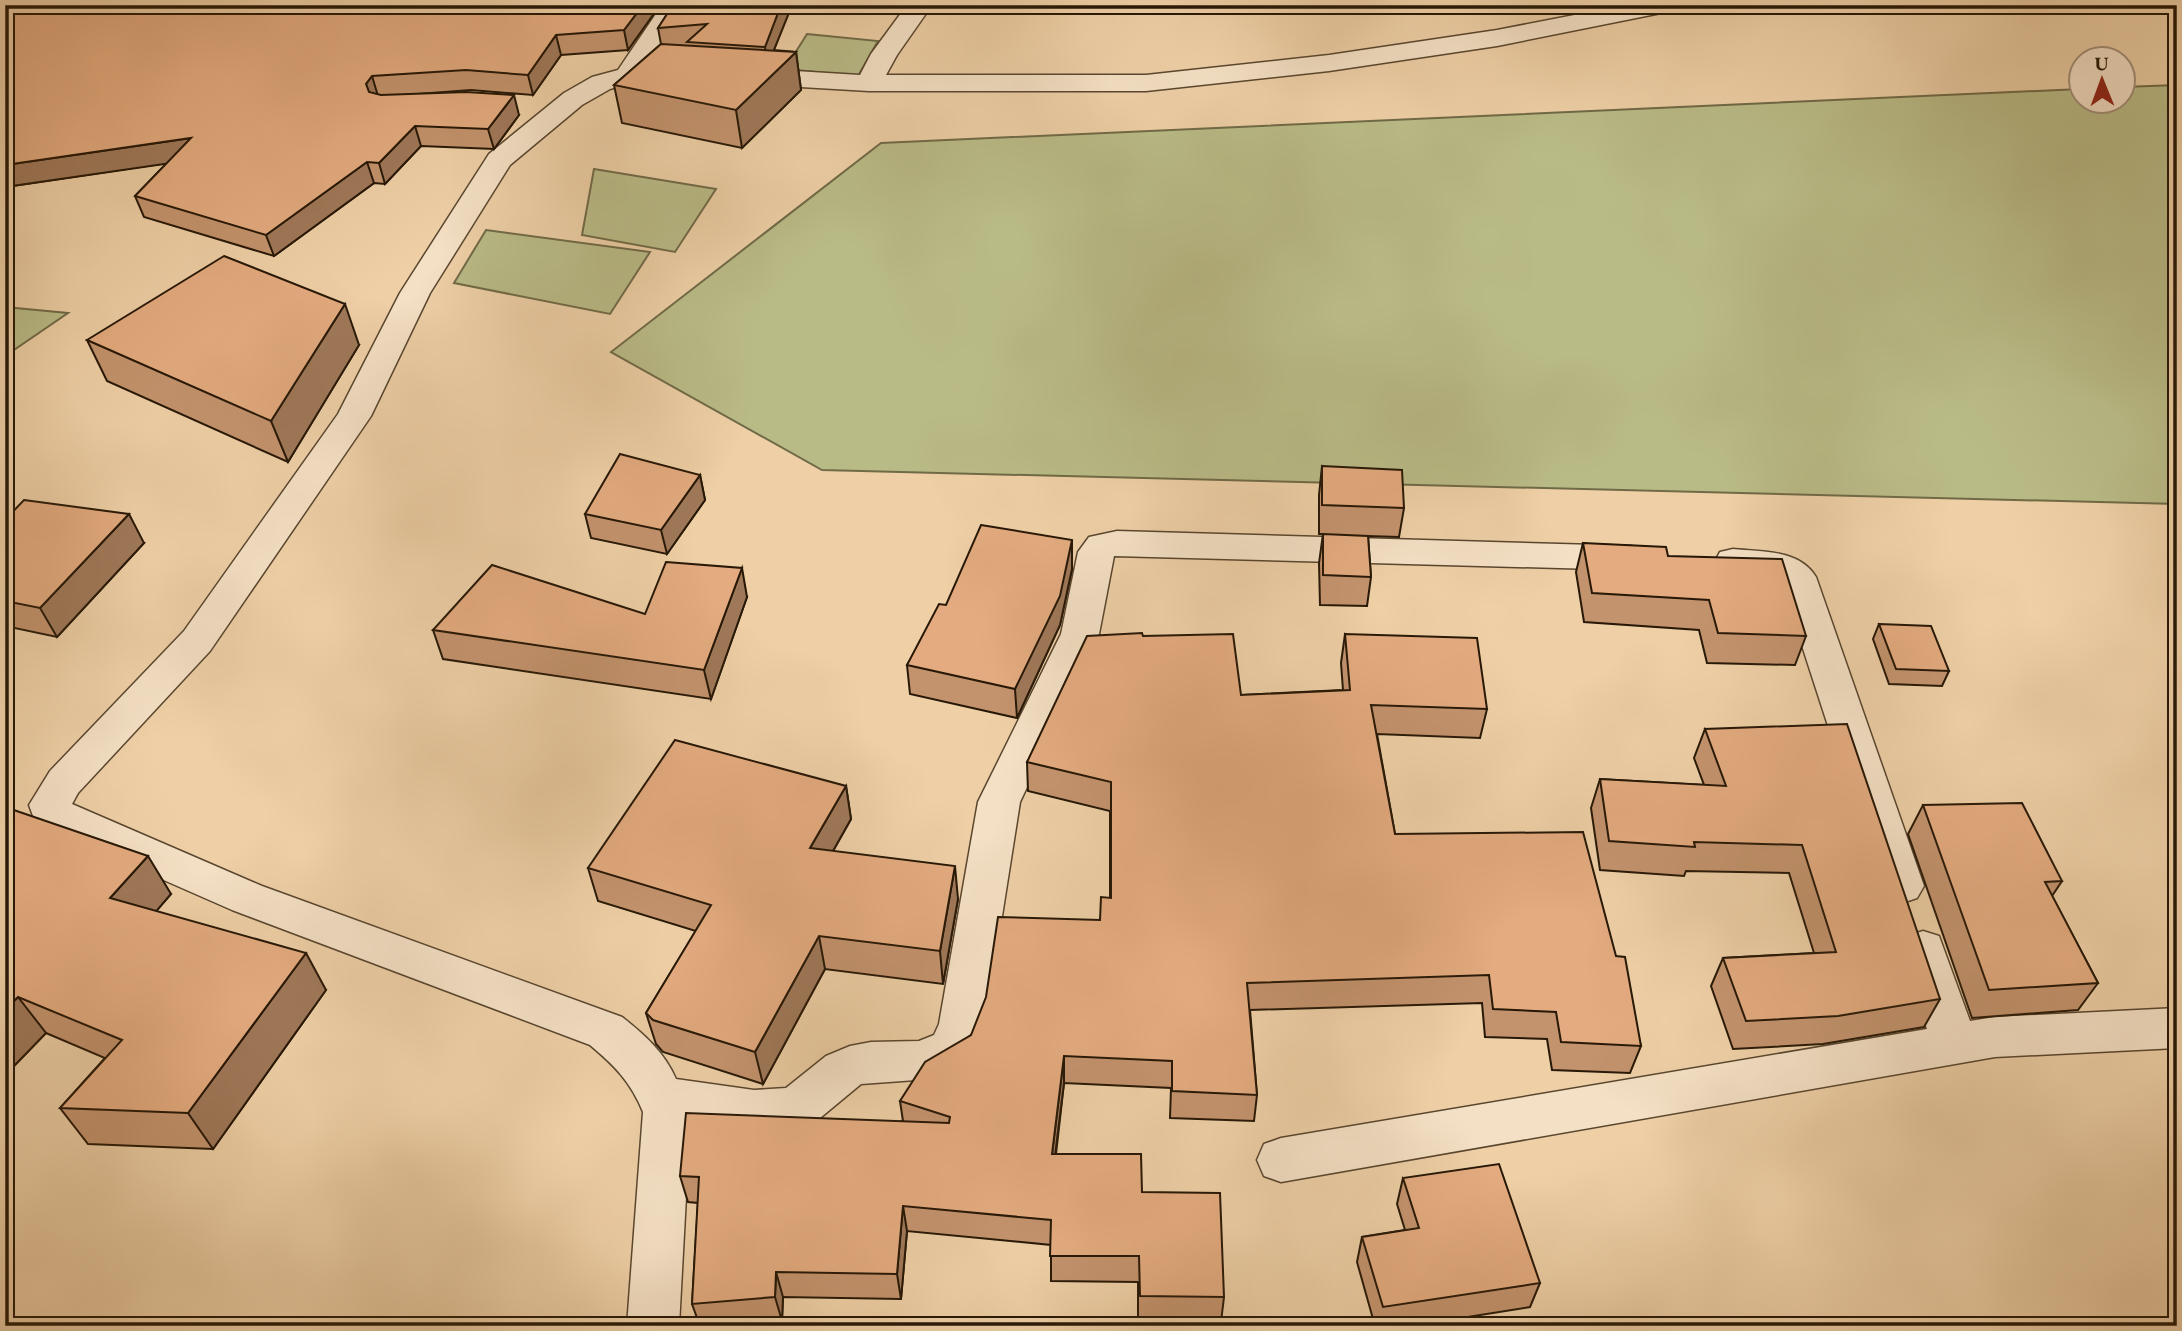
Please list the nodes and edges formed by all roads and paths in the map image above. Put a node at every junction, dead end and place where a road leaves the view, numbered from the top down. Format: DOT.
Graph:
graph roads {
  1 [pos="675,5"];
  2 [pos="920,5"];
  3 [pos="1666,5"];
  4 [pos="628,74"];
  5 [pos="869,83"];
  6 [pos="524,105"];
  7 [pos="563,107"];
  8 [pos="1661,559"];
  9 [pos="1703,560"];
  10 [pos="2177,1028"];
  11 [pos="1955,1044"];
  12 [pos="661,1097"];
  13 [pos="1281,1160"];
  14 [pos="653,1326"];
  1 -- 4 [label="street"];
  2 -- 5 [label="street"];
  3 -- 5 [label="street"];
  4 -- 5 [label="street"];
  4 -- 7 [label="street"];
  6 -- 7 [label="street"];
  7 -- 12 [label="street"];
  8 -- 12 [label="street"];
  9 -- 11 [label="street"];
  10 -- 11 [label="street"];
  11 -- 13 [label="street"];
  12 -- 14 [label="street"];
}
